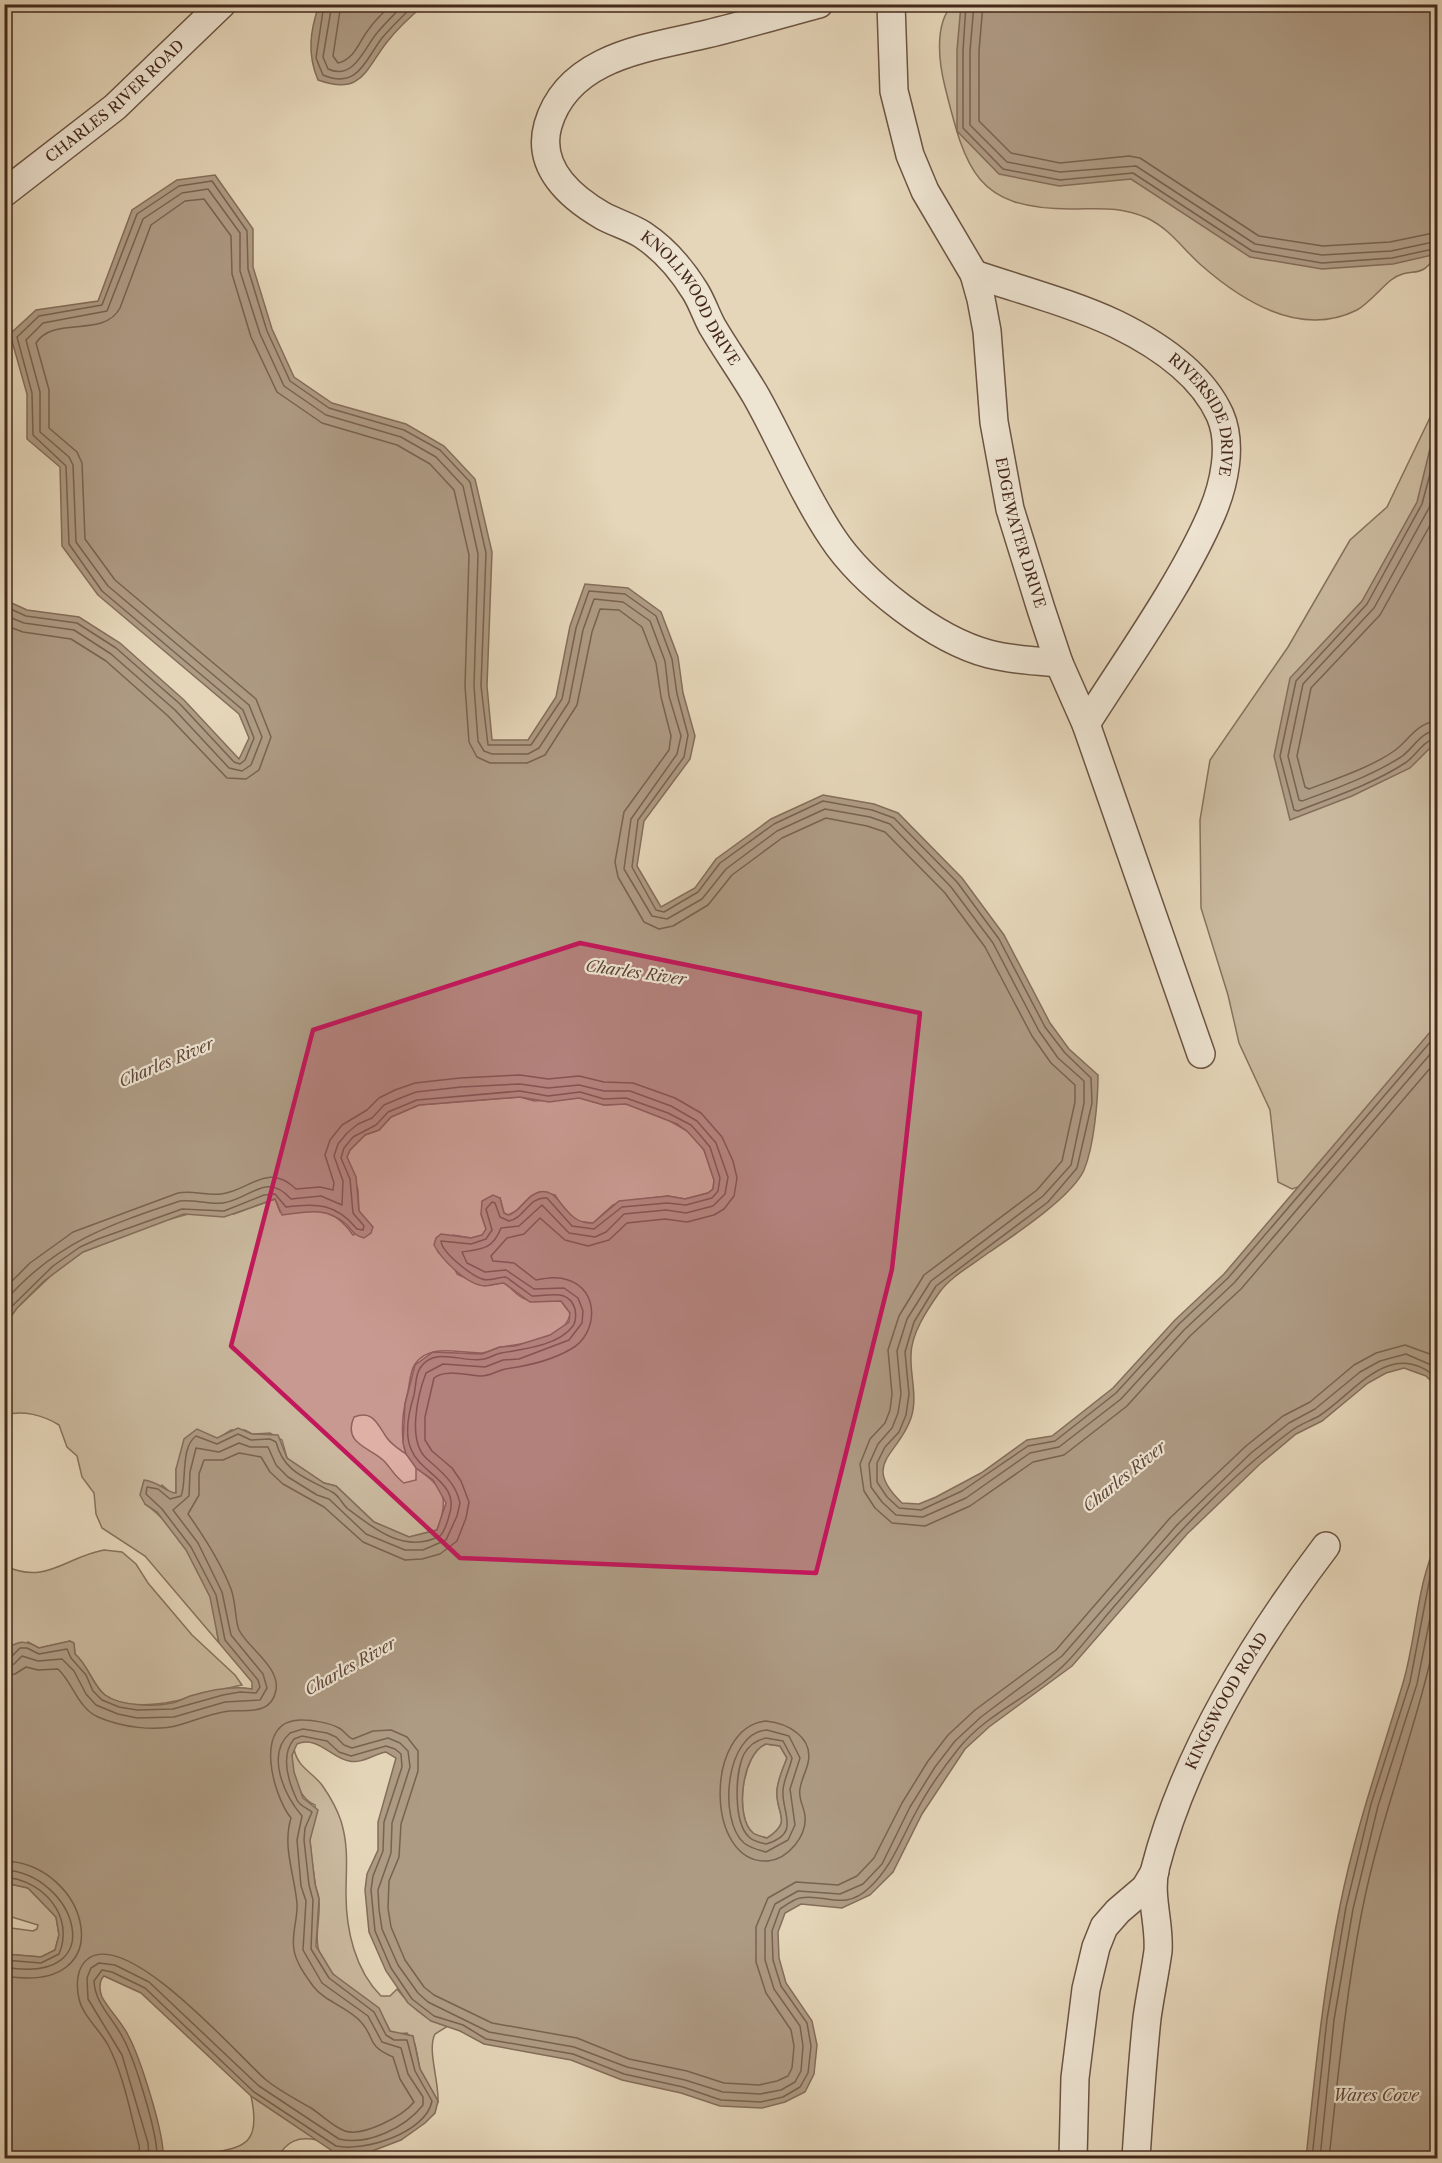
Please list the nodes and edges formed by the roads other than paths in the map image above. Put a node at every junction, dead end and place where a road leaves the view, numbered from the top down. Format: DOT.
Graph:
graph roads {
  1 [pos="222,4"];
  2 [pos="819,4"];
  3 [pos="891,4"];
  4 [pos="4,193"];
  5 [pos="974,274"];
  6 [pos="1059,663"];
  7 [pos="1086,724"];
  8 [pos="1201,1054"];
  9 [pos="1326,1546"];
  10 [pos="1155,1871"];
  11 [pos="1073,2158"];
  12 [pos="1136,2158"];
  1 -- 4 [label="street, CHARLES RIVER ROAD"];
  2 -- 6 [label="street, KNOLLWOOD DRIVE"];
  3 -- 5 [label="street, EDGEWATER DRIVE"];
  5 -- 6 [label="street, EDGEWATER DRIVE"];
  5 -- 7 [label="street, RIVERSIDE DRIVE"];
  6 -- 7 [label="street, EDGEWATER DRIVE"];
  7 -- 8 [label="street, EDGEWATER DRIVE"];
  9 -- 10 [label="street, KINGSWOOD ROAD"];
  10 -- 11 [label="street, KINGSWOOD ROAD"];
  10 -- 12 [label="street, KINGSWOOD ROAD"];
}
